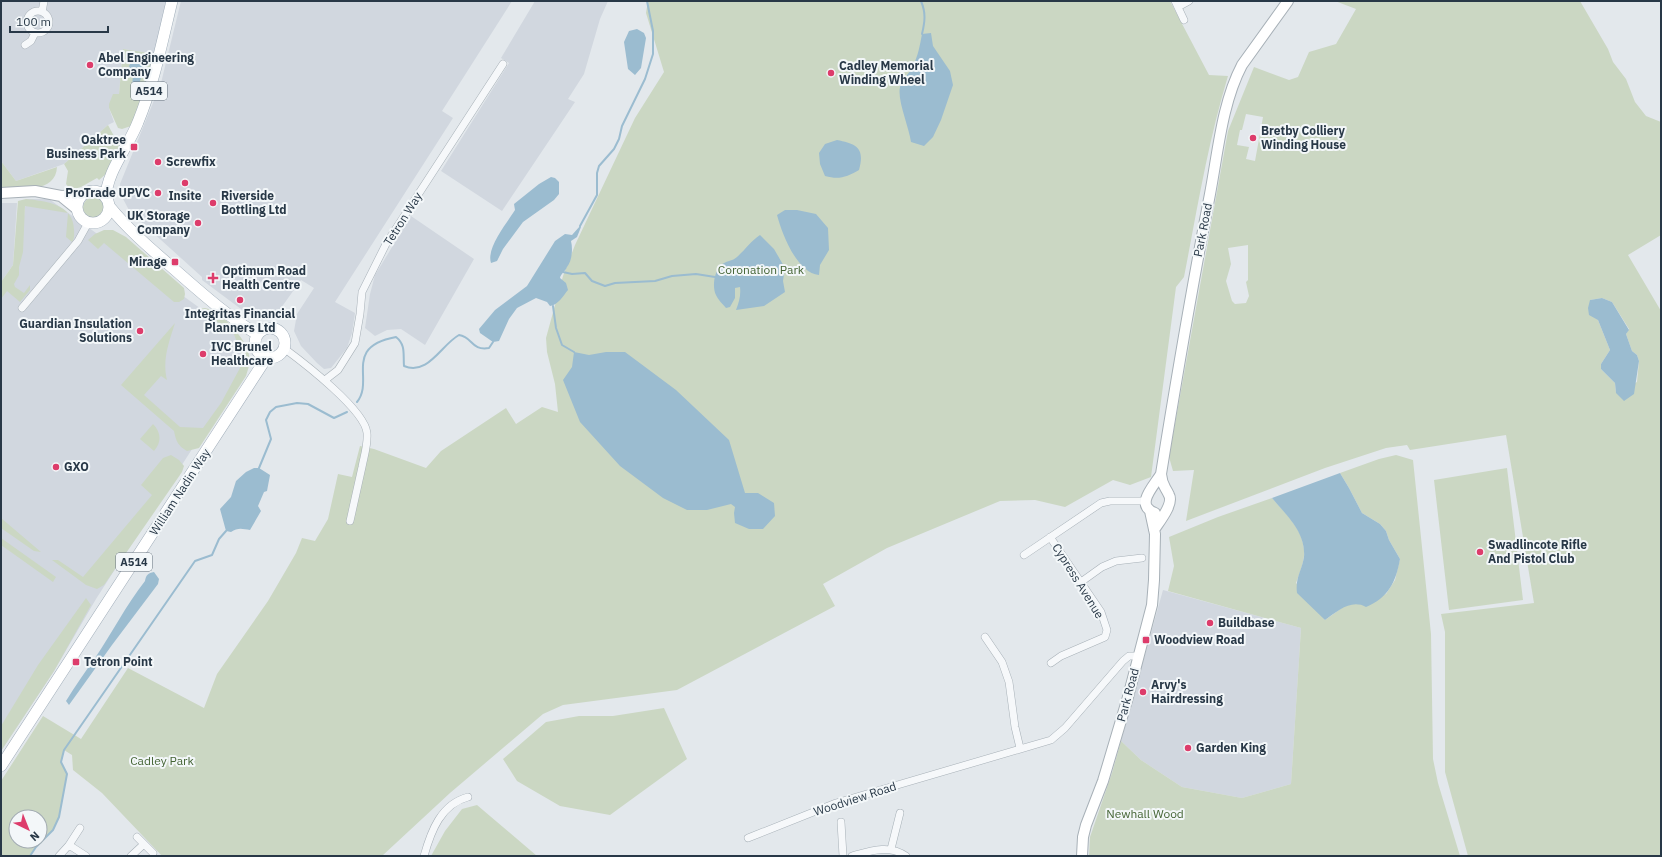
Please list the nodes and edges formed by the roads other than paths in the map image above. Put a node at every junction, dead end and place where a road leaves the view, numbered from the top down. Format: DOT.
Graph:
graph roads {
  1 [pos="44,1"];
  2 [pos="172,1"];
  3 [pos="1189,1"];
  4 [pos="1288,1"];
  5 [pos="1176,4"];
  6 [pos="42,12"];
  7 [pos="1184,20"];
  8 [pos="35,33"];
  9 [pos="25,45"];
  10 [pos="503,64"];
  11 [pos="111,176"];
  12 [pos="92,191"];
  13 [pos="1,193"];
  14 [pos="61,196"];
  15 [pos="81,196"];
  16 [pos="108,202"];
  17 [pos="76,209"];
  18 [pos="102,221"];
  19 [pos="88,223"];
  20 [pos="124,225"];
  21 [pos="22,308"];
  22 [pos="257,334"];
  23 [pos="284,349"];
  24 [pos="267,357"];
  25 [pos="325,380"];
  26 [pos="1161,474"];
  27 [pos="1151,490"];
  28 [pos="1167,491"];
  29 [pos="1145,501"];
  30 [pos="1150,511"];
  31 [pos="1166,511"];
  32 [pos="350,521"];
  33 [pos="1154,530"];
  34 [pos="1050,537"];
  35 [pos="1024,555"];
  36 [pos="1142,558"];
  37 [pos="1081,582"];
  38 [pos="985,637"];
  39 [pos="1138,656"];
  40 [pos="1051,663"];
  41 [pos="1020,748"];
  42 [pos="1,766"];
  43 [pos="468,797"];
  44 [pos="900,813"];
  45 [pos="841,822"];
  46 [pos="80,828"];
  47 [pos="137,837"];
  48 [pos="748,838"];
  49 [pos="144,844"];
  50 [pos="69,845"];
  51 [pos="891,849"];
  52 [pos="152,853"];
  53 [pos="874,853"];
  54 [pos="59,856"];
  55 [pos="86,856"];
  56 [pos="131,856"];
  57 [pos="424,856"];
  58 [pos="843,856"];
  59 [pos="852,856"];
  60 [pos="906,856"];
  61 [pos="1082,856"];
  1 -- 6 [label="street"];
  2 -- 11 [label="main road, A514"];
  3 -- 5 [label="street"];
  4 -- 26 [label="main road, Park Road"];
  5 -- 7 [label="street"];
  6 -- 8 [label="street"];
  6 -- 8 [label="street"];
  8 -- 9 [label="street"];
  10 -- 25 [label="street, Tetron Way"];
  11 -- 12 [label="main road, A514"];
  11 -- 16 [label="main road, A514"];
  12 -- 15 [label="main road, A514"];
  12 -- 16 [label="main road"];
  13 -- 14 [label="main road"];
  14 -- 15 [label="main road"];
  14 -- 17 [label="main road"];
  15 -- 17 [label="main road"];
  16 -- 18 [label="main road, A514"];
  16 -- 20 [label="main road"];
  17 -- 19 [label="main road"];
  18 -- 19 [label="main road"];
  18 -- 20 [label="main road"];
  19 -- 21 [label="street"];
  20 -- 22 [label="main road"];
  22 -- 23 [label="main road"];
  22 -- 24 [label="main road"];
  23 -- 24 [label="main road"];
  23 -- 25 [label="street"];
  24 -- 42 [label="main road, William Nadin Way / A514"];
  25 -- 32 [label="street"];
  26 -- 27 [label="main road, Park Road"];
  26 -- 28 [label="main road, Park Road"];
  27 -- 28 [label="main road"];
  27 -- 29 [label="main road, Park Road"];
  28 -- 31 [label="main road, Park Road"];
  29 -- 30 [label="main road, Park Road"];
  29 -- 34 [label="street"];
  30 -- 31 [label="main road"];
  30 -- 33 [label="main road, Park Road"];
  31 -- 33 [label="main road, Park Road"];
  33 -- 39 [label="main road, Park Road"];
  34 -- 35 [label="street"];
  34 -- 37 [label="street, Cypress Avenue"];
  36 -- 37 [label="street"];
  37 -- 40 [label="street, Cypress Avenue"];
  38 -- 41 [label="street"];
  39 -- 41 [label="street, Woodview Road"];
  39 -- 61 [label="main road, Park Road"];
  41 -- 48 [label="street, Woodview Road"];
  43 -- 57 [label="street"];
  44 -- 51 [label="street"];
  45 -- 58 [label="street"];
  46 -- 50 [label="street"];
  47 -- 49 [label="street"];
  49 -- 52 [label="street"];
  49 -- 56 [label="street"];
  50 -- 54 [label="street"];
  50 -- 55 [label="street"];
  51 -- 53 [label="street"];
  51 -- 60 [label="street"];
  53 -- 59 [label="street"];
}
